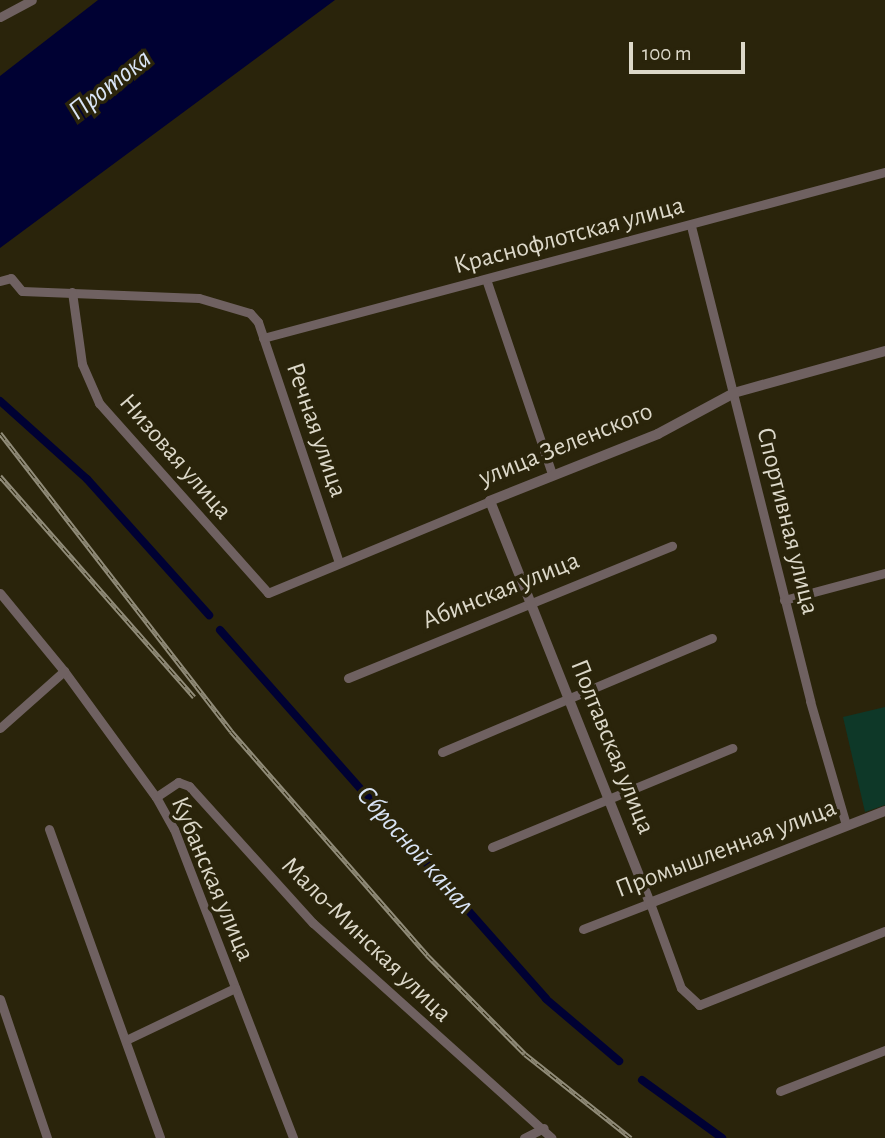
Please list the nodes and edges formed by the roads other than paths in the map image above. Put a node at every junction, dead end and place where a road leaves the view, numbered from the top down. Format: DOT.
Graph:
graph roads {
  1 [pos="32,0"];
  2 [pos="0,17"];
  3 [pos="885,172"];
  4 [pos="691,226"];
  5 [pos="486,279"];
  6 [pos="0,281"];
  7 [pos="72,292"];
  8 [pos="263,338"];
  9 [pos="885,351"];
  10 [pos="734,393"];
  11 [pos="552,474"];
  12 [pos="490,501"];
  13 [pos="672,546"];
  14 [pos="339,562"];
  15 [pos="885,573"];
  16 [pos="0,593"];
  17 [pos="268,593"];
  18 [pos="784,600"];
  19 [pos="528,602"];
  20 [pos="712,638"];
  21 [pos="64,671"];
  22 [pos="348,678"];
  23 [pos="567,699"];
  24 [pos="0,728"];
  25 [pos="732,748"];
  26 [pos="442,752"];
  27 [pos="156,797"];
  28 [pos="609,802"];
  29 [pos="885,811"];
  30 [pos="846,825"];
  31 [pos="49,829"];
  32 [pos="492,847"];
  33 [pos="650,903"];
  34 [pos="583,929"];
  35 [pos="885,931"];
  36 [pos="234,988"];
  37 [pos="0,999"];
  38 [pos="126,1040"];
  39 [pos="885,1050"];
  40 [pos="780,1091"];
  41 [pos="544,1128"];
  42 [pos="47,1138"];
  43 [pos="160,1138"];
  44 [pos="293,1138"];
  45 [pos="524,1138"];
  46 [pos="552,1138"];
  1 -- 2 [label="street"];
  3 -- 4 [label="street, Краснофлотская улица"];
  4 -- 5 [label="street, Краснофлотская улица"];
  4 -- 10 [label="street, Спортивная улица"];
  5 -- 8 [label="street, Краснофлотская улица"];
  5 -- 11 [label="street"];
  6 -- 7 [label="street"];
  7 -- 8 [label="street, Речная улица"];
  7 -- 17 [label="street, Низовая улица"];
  8 -- 14 [label="street, Речная улица"];
  9 -- 10 [label="street, улица Зеленского"];
  10 -- 11 [label="street, улица Зеленского"];
  10 -- 18 [label="street, Спортивная улица"];
  11 -- 12 [label="street, улица Зеленского"];
  12 -- 14 [label="street, улица Зеленского"];
  12 -- 19 [label="street, Полтавская улица"];
  13 -- 19 [label="street, Абинская улица"];
  14 -- 17 [label="street, улица Зеленского"];
  15 -- 18 [label="street"];
  16 -- 21 [label="street, Кубанская улица"];
  18 -- 30 [label="street, Спортивная улица"];
  19 -- 22 [label="street, Абинская улица"];
  19 -- 23 [label="street, Полтавская улица"];
  20 -- 23 [label="street"];
  21 -- 24 [label="street"];
  21 -- 27 [label="street, Кубанская улица"];
  23 -- 26 [label="street"];
  23 -- 28 [label="street, Полтавская улица"];
  25 -- 28 [label="street"];
  27 -- 36 [label="street, Кубанская улица"];
  27 -- 41 [label="street, Мало-Минская улица"];
  28 -- 32 [label="street"];
  28 -- 33 [label="street, Полтавская улица"];
  29 -- 30 [label="street, Промышленная улица"];
  30 -- 33 [label="street, Промышленная улица"];
  31 -- 38 [label="street"];
  33 -- 34 [label="street, Промышленная улица"];
  33 -- 35 [label="street, Полтавская улица"];
  36 -- 38 [label="street"];
  36 -- 44 [label="street, Кубанская улица"];
  37 -- 42 [label="street"];
  38 -- 43 [label="street"];
  39 -- 40 [label="street"];
  41 -- 45 [label="street"];
  41 -- 46 [label="street, Мало-Минская улица"];
}
